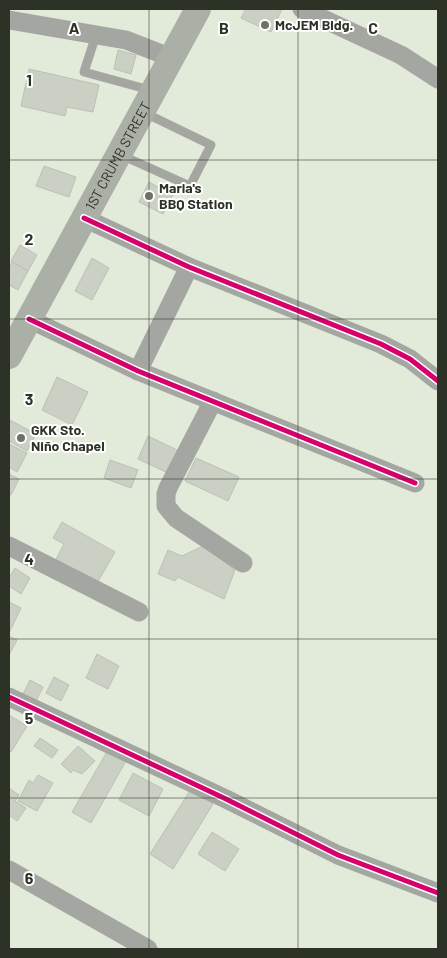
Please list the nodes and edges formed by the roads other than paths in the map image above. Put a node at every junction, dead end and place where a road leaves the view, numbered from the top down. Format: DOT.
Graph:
graph roads {
  1 [pos="198,9"];
  2 [pos="302,9"];
  3 [pos="9,20"];
  4 [pos="96,35"];
  5 [pos="172,58"];
  6 [pos="438,80"];
  7 [pos="148,101"];
  8 [pos="119,154"];
  9 [pos="84,218"];
  10 [pos="189,267"];
  11 [pos="17,336"];
  12 [pos="138,371"];
  13 [pos="438,381"];
  14 [pos="213,401"];
  15 [pos="415,483"];
  16 [pos="9,546"];
  17 [pos="243,563"];
  18 [pos="139,612"];
  19 [pos="9,697"];
  20 [pos="9,870"];
  21 [pos="438,892"];
  22 [pos="148,949"];
  1 -- 5 [label="main road, 1ST CRUMB STREET"];
  2 -- 6 [label="street"];
  3 -- 4 [label="street"];
  4 -- 5 [label="street"];
  4 -- 7 [label="lane"];
  5 -- 7 [label="main road, 1ST CRUMB STREET"];
  7 -- 8 [label="main road, 1ST CRUMB STREET"];
  7 -- 8 [label="lane"];
  8 -- 9 [label="main road, 1ST CRUMB STREET"];
  9 -- 10 [label="street"];
  9 -- 11 [label="main road, 1ST CRUMB STREET"];
  10 -- 12 [label="street"];
  10 -- 13 [label="street"];
  11 -- 12 [label="street"];
  12 -- 14 [label="street"];
  14 -- 15 [label="street"];
  14 -- 17 [label="street"];
  16 -- 18 [label="street"];
  19 -- 21 [label="street"];
  20 -- 22 [label="street"];
}
